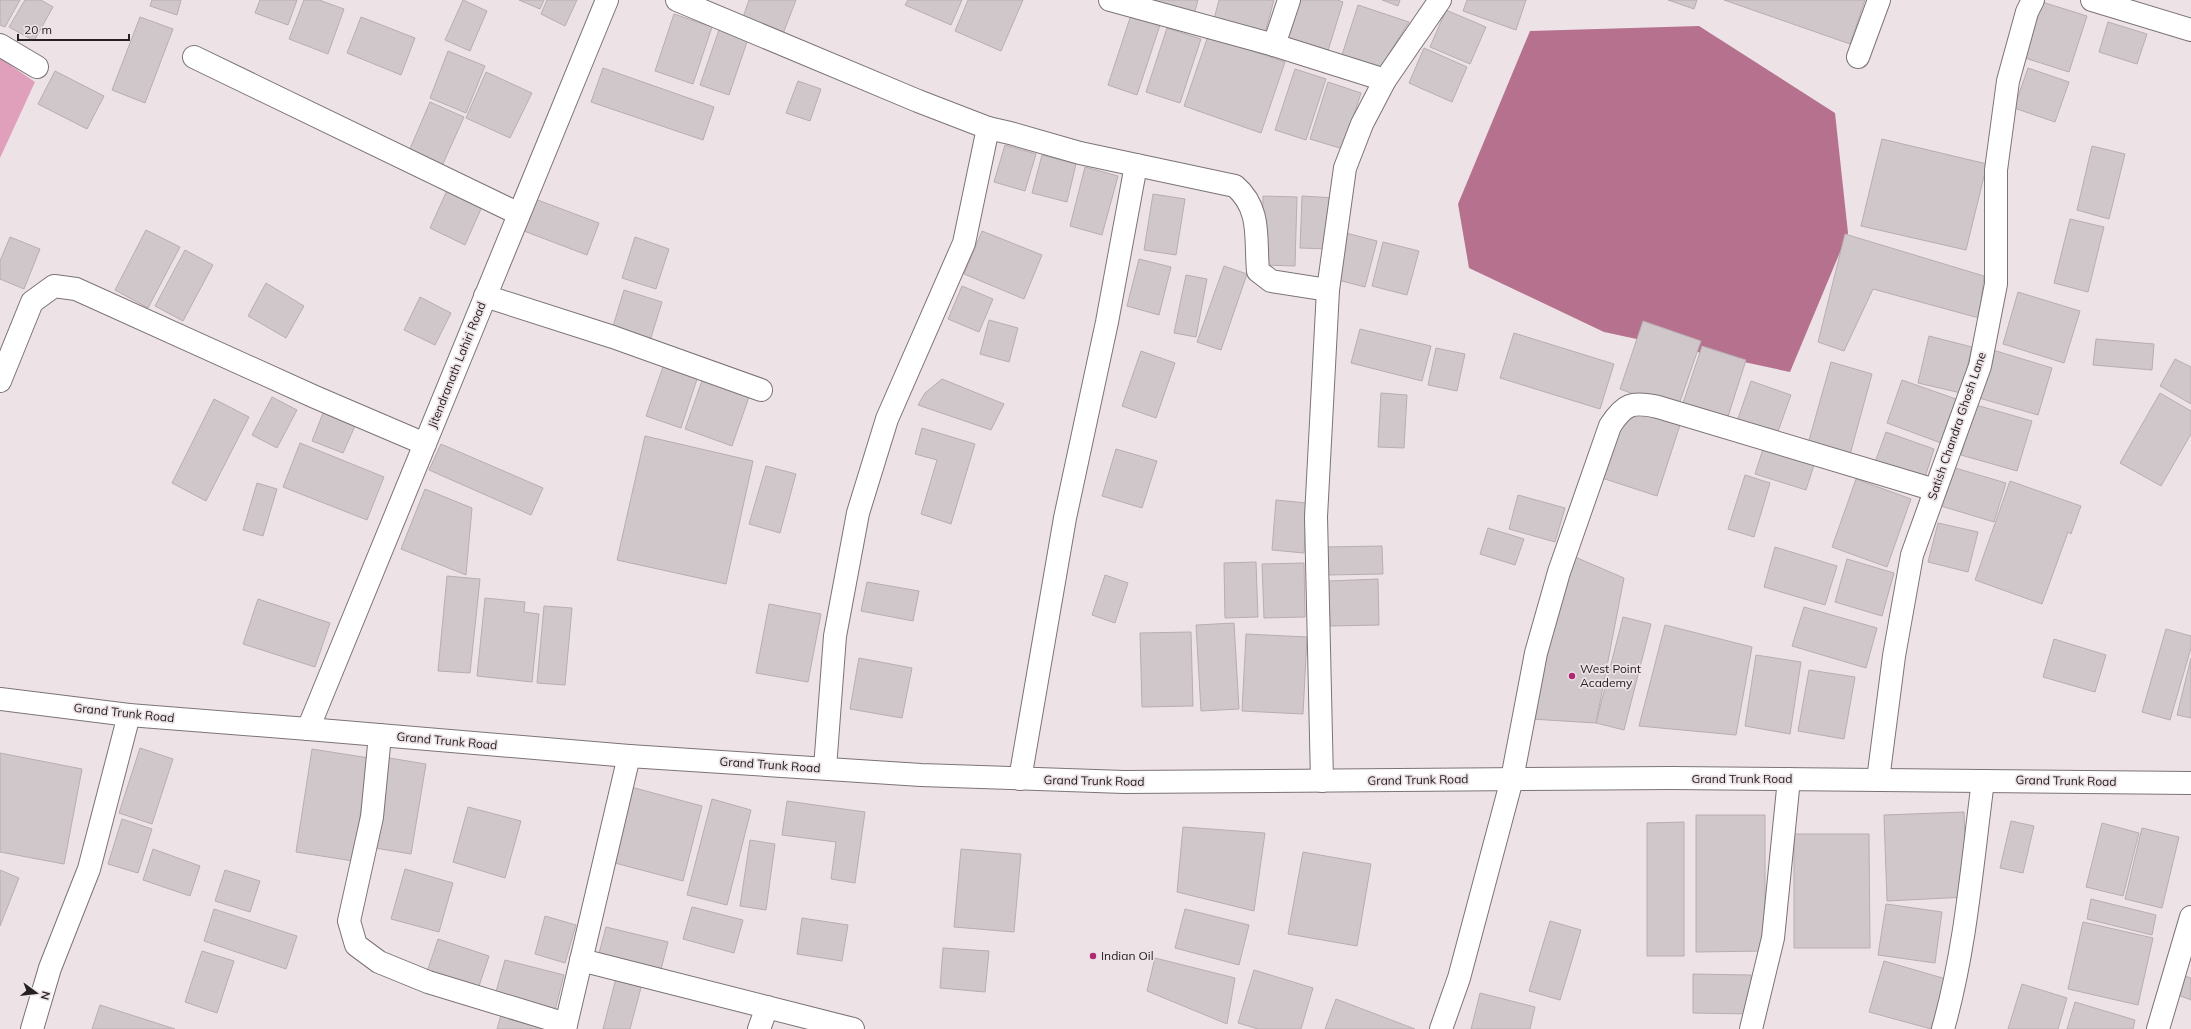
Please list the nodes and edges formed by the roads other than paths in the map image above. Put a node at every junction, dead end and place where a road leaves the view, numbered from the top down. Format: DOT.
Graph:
graph roads {
  1 [pos="607,0"];
  2 [pos="677,0"];
  3 [pos="1289,0"];
  4 [pos="1440,0"];
  5 [pos="1879,0"];
  6 [pos="2033,0"];
  7 [pos="2092,0"];
  8 [pos="1122,2"];
  9 [pos="2191,30"];
  10 [pos="0,45"];
  11 [pos="1274,45"];
  12 [pos="194,57"];
  13 [pos="1858,57"];
  14 [pos="37,67"];
  15 [pos="1384,80"];
  16 [pos="988,128"];
  17 [pos="1136,165"];
  18 [pos="519,214"];
  19 [pos="1328,290"];
  20 [pos="485,296"];
  21 [pos="0,380"];
  22 [pos="761,390"];
  23 [pos="425,444"];
  24 [pos="1935,490"];
  25 [pos="0,699"];
  26 [pos="129,714"];
  27 [pos="308,730"];
  28 [pos="380,735"];
  29 [pos="629,756"];
  30 [pos="825,768"];
  31 [pos="1020,779"];
  32 [pos="1512,779"];
  33 [pos="1789,779"];
  34 [pos="1878,780"];
  35 [pos="1322,781"];
  36 [pos="1983,781"];
  37 [pos="2191,783"];
  38 [pos="2191,917"];
  39 [pos="581,960"];
  40 [pos="767,1007"];
  41 [pos="565,1026"];
  42 [pos="32,1029"];
  43 [pos="759,1029"];
  44 [pos="852,1029"];
  45 [pos="1441,1029"];
  46 [pos="1751,1029"];
  47 [pos="1943,1029"];
  48 [pos="2158,1029"];
  1 -- 18 [label="street, Jitendranath Lahiri Road"];
  2 -- 16 [label="street"];
  3 -- 11 [label="street"];
  4 -- 15 [label="street"];
  5 -- 13 [label="street"];
  6 -- 24 [label="street, Satish Chandra Ghosh Lane"];
  7 -- 9 [label="street"];
  8 -- 11 [label="street"];
  10 -- 14 [label="street"];
  11 -- 15 [label="street"];
  12 -- 18 [label="street"];
  15 -- 19 [label="street"];
  16 -- 17 [label="street"];
  16 -- 30 [label="street"];
  17 -- 19 [label="street"];
  17 -- 31 [label="street"];
  18 -- 20 [label="street, Jitendranath Lahiri Road"];
  19 -- 35 [label="street"];
  20 -- 22 [label="street"];
  20 -- 23 [label="street, Jitendranath Lahiri Road"];
  21 -- 23 [label="street"];
  23 -- 27 [label="street, Jitendranath Lahiri Road"];
  24 -- 32 [label="street"];
  24 -- 34 [label="street, Satish Chandra Ghosh Lane"];
  25 -- 26 [label="street, Grand Trunk Road"];
  26 -- 27 [label="street, Grand Trunk Road"];
  26 -- 42 [label="street"];
  27 -- 28 [label="street, Grand Trunk Road"];
  28 -- 29 [label="street, Grand Trunk Road"];
  28 -- 41 [label="street"];
  29 -- 30 [label="street, Grand Trunk Road"];
  29 -- 39 [label="street"];
  30 -- 31 [label="street, Grand Trunk Road"];
  31 -- 35 [label="street, Grand Trunk Road"];
  32 -- 33 [label="street, Grand Trunk Road"];
  32 -- 35 [label="street, Grand Trunk Road"];
  32 -- 45 [label="street"];
  33 -- 34 [label="street, Grand Trunk Road"];
  33 -- 46 [label="street"];
  34 -- 36 [label="street, Grand Trunk Road"];
  36 -- 37 [label="street, Grand Trunk Road"];
  36 -- 47 [label="street"];
  38 -- 48 [label="street"];
  39 -- 40 [label="street"];
  39 -- 41 [label="street"];
  40 -- 43 [label="street"];
  40 -- 44 [label="street"];
}
